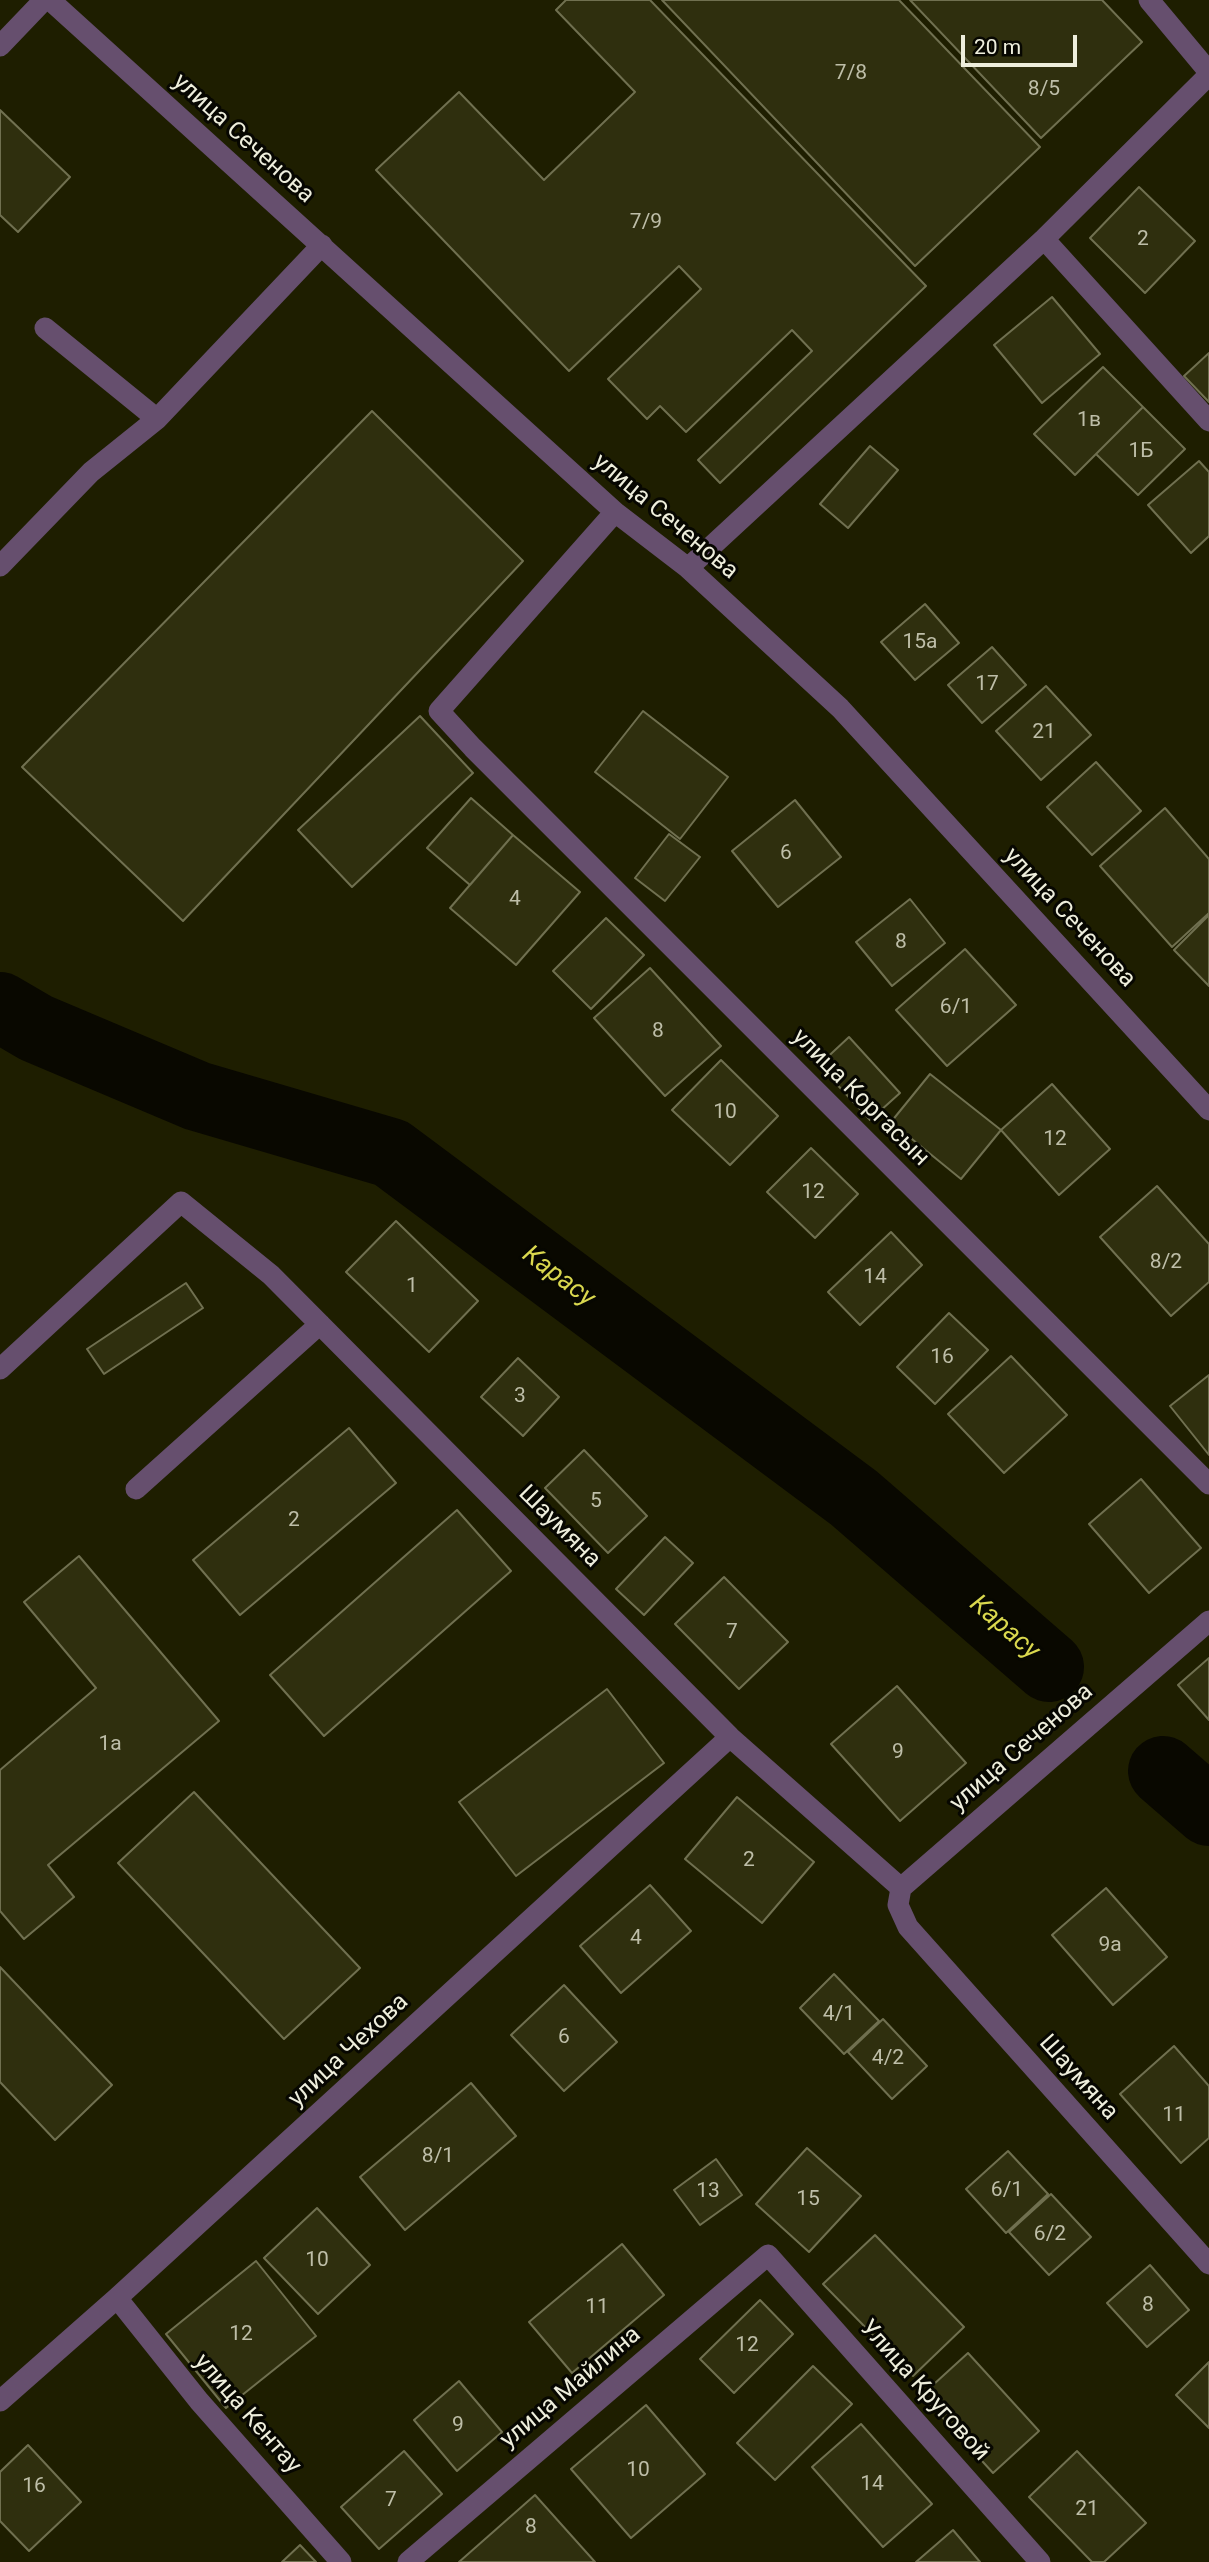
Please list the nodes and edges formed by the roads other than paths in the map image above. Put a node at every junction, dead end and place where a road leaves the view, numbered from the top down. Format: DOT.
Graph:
graph roads {
  1 [pos="44,0"];
  2 [pos="50,0"];
  3 [pos="1149,0"];
  4 [pos="0,46"];
  5 [pos="1209,74"];
  6 [pos="1044,239"];
  7 [pos="322,245"];
  8 [pos="45,328"];
  9 [pos="157,419"];
  10 [pos="1209,421"];
  11 [pos="615,512"];
  12 [pos="0,566"];
  13 [pos="688,568"];
  14 [pos="1209,1110"];
  15 [pos="320,1324"];
  16 [pos="0,1368"];
  17 [pos="1209,1484"];
  18 [pos="136,1489"];
  19 [pos="1209,1621"];
  20 [pos="730,1737"];
  21 [pos="901,1888"];
  22 [pos="768,2255"];
  23 [pos="1209,2264"];
  24 [pos="117,2298"];
  25 [pos="0,2401"];
  26 [pos="341,2562"];
  27 [pos="408,2562"];
  28 [pos="1040,2562"];
  1 -- 4 [label="street"];
  2 -- 7 [label="street, улица Сеченова"];
  3 -- 5 [label="street"];
  5 -- 6 [label="street"];
  6 -- 10 [label="street"];
  6 -- 13 [label="street"];
  7 -- 9 [label="street"];
  7 -- 11 [label="street, улица Сеченова"];
  8 -- 9 [label="street"];
  9 -- 12 [label="street"];
  11 -- 13 [label="street, улица Сеченова"];
  11 -- 17 [label="street, улица Коргасын"];
  13 -- 14 [label="street, улица Сеченова"];
  15 -- 16 [label="street, Шаумяна"];
  15 -- 18 [label="street"];
  15 -- 20 [label="street, Шаумяна"];
  19 -- 21 [label="street, улица Сеченова"];
  20 -- 21 [label="street, Шаумяна"];
  20 -- 24 [label="street, улица Чехова"];
  21 -- 23 [label="street, Шаумяна"];
  22 -- 27 [label="street, улица Майлина"];
  22 -- 28 [label="street, Улица Круговой"];
  24 -- 25 [label="street, улица Чехова"];
  24 -- 26 [label="street, улица Кентау"];
}
